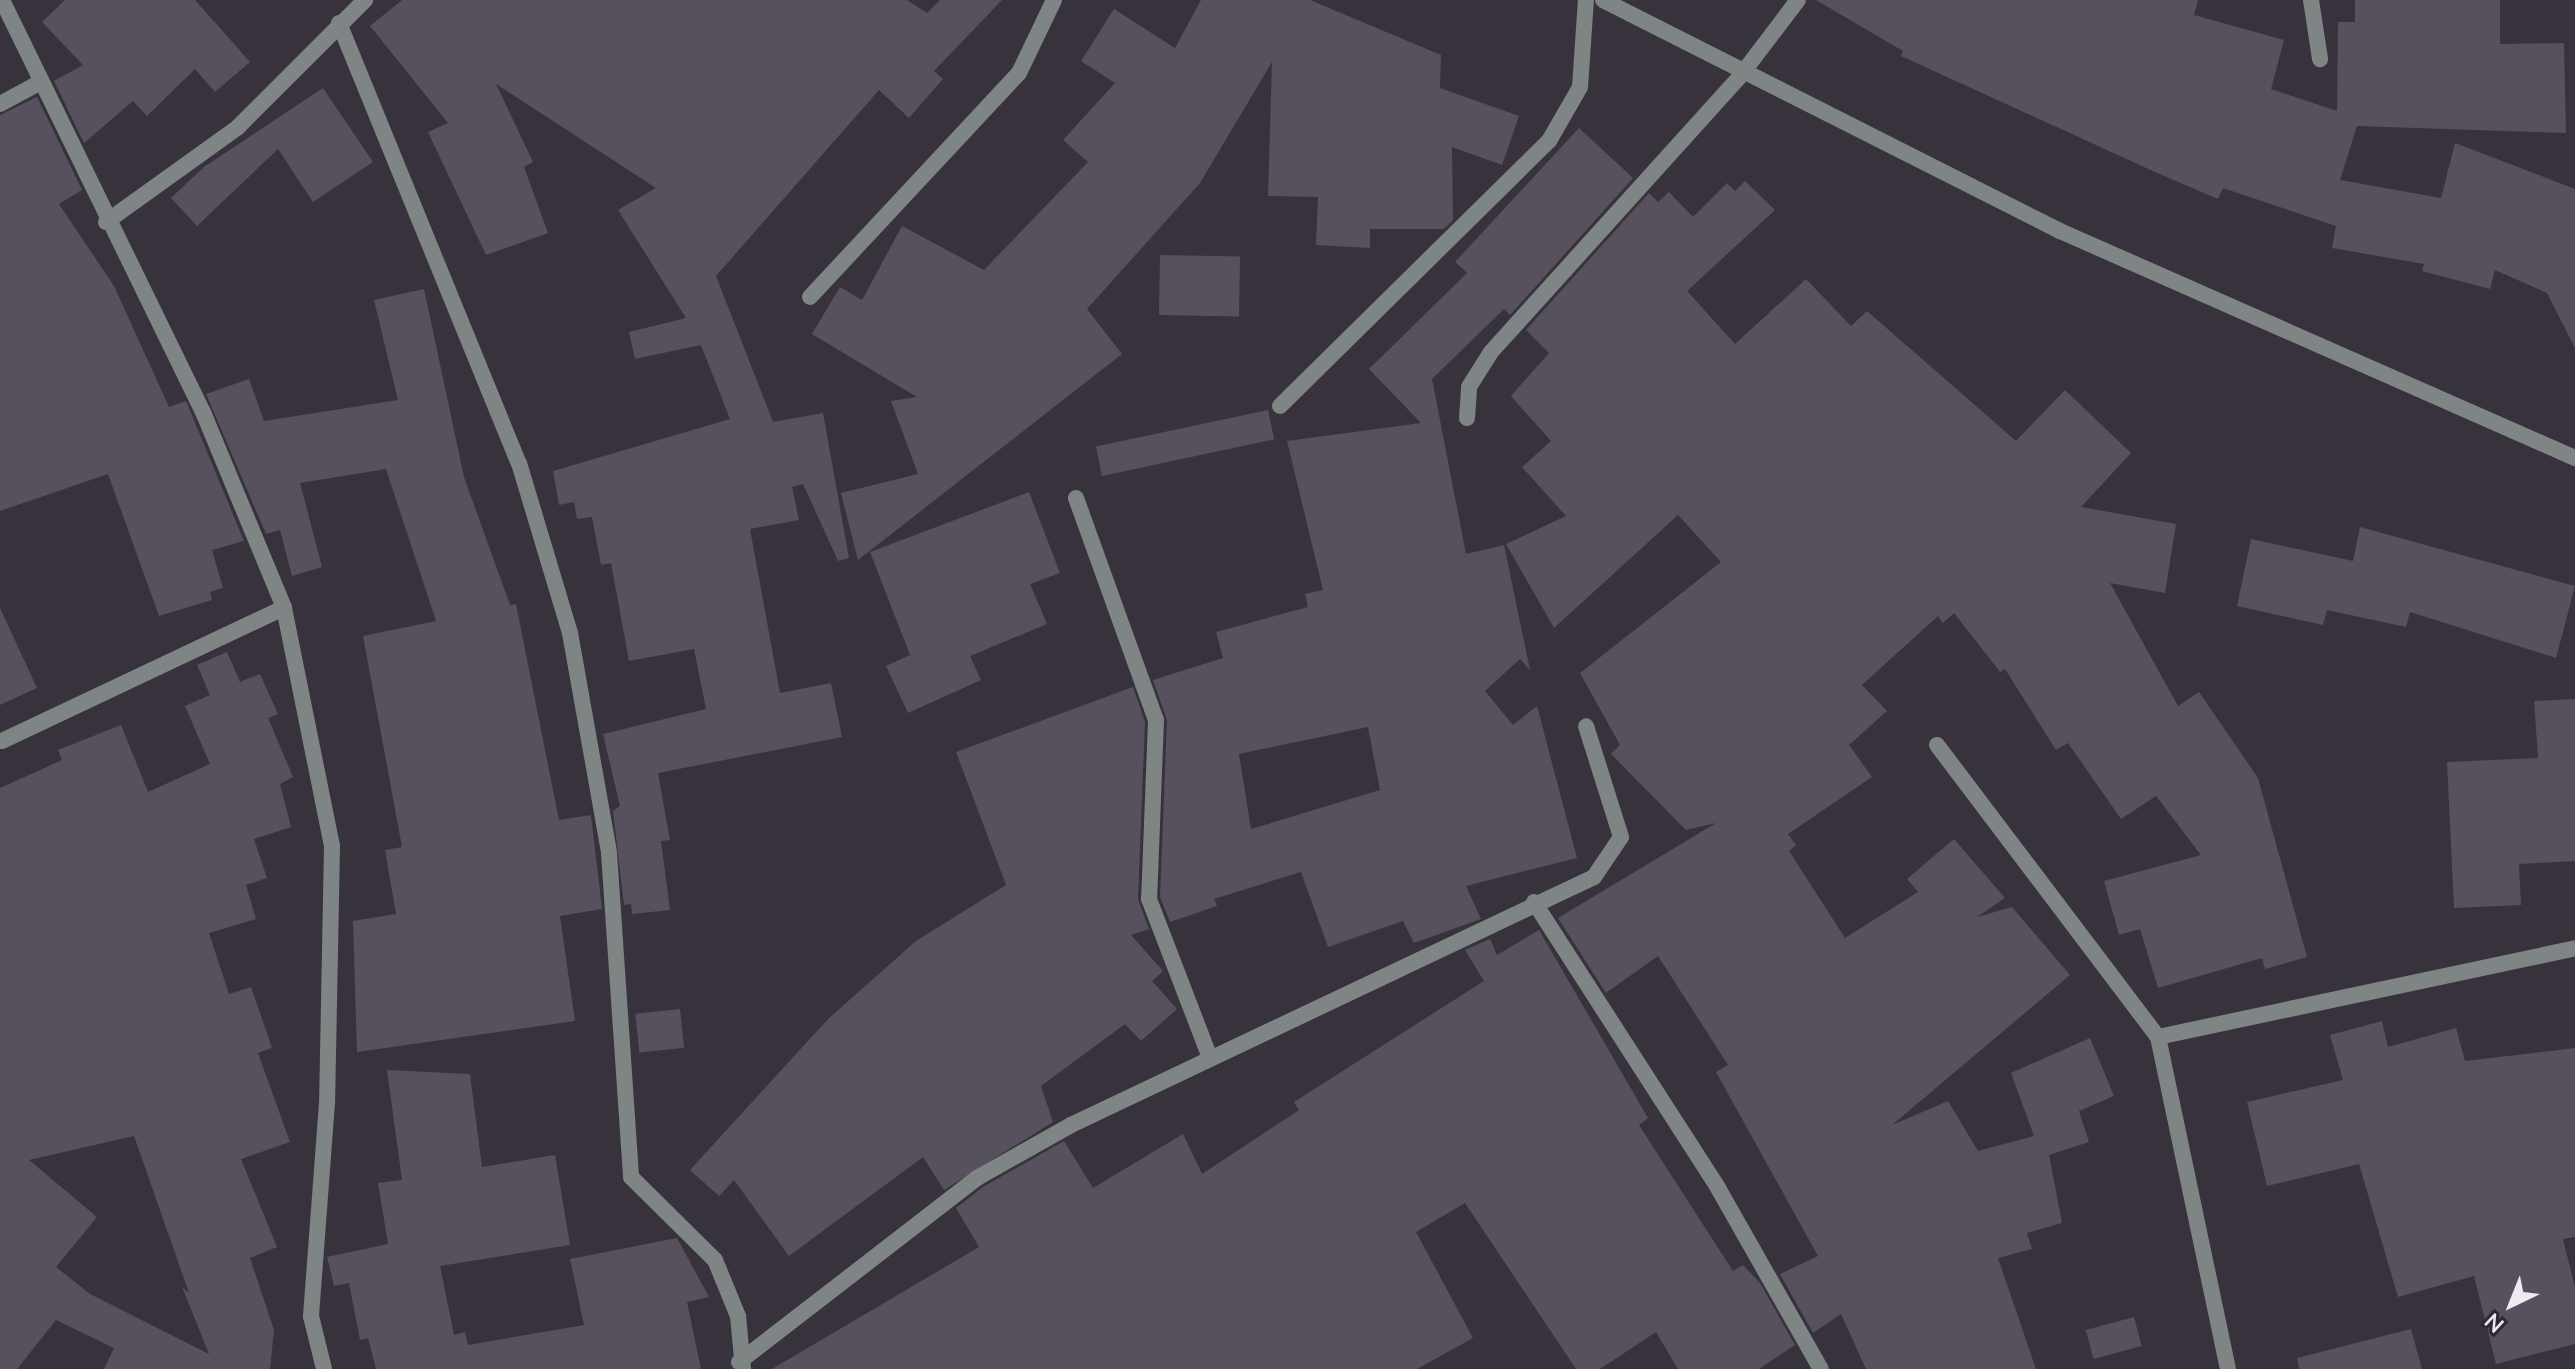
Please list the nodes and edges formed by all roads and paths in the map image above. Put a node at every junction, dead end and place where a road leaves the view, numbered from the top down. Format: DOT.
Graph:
graph roads {
  1 [pos="2,0"];
  2 [pos="365,0"];
  3 [pos="1054,0"];
  4 [pos="1586,0"];
  5 [pos="1603,0"];
  6 [pos="1798,0"];
  7 [pos="2311,0"];
  8 [pos="339,23"];
  9 [pos="2320,59"];
  10 [pos="1741,75"];
  11 [pos="39,83"];
  12 [pos="0,104"];
  13 [pos="106,222"];
  14 [pos="810,297"];
  15 [pos="1280,406"];
  16 [pos="1467,418"];
  17 [pos="2575,458"];
  18 [pos="1076,498"];
  19 [pos="284,608"];
  20 [pos="1586,726"];
  21 [pos="2,741"];
  22 [pos="1937,745"];
  23 [pos="1534,902"];
  24 [pos="2575,948"];
  25 [pos="2158,1037"];
  26 [pos="1210,1058"];
  27 [pos="741,1365"];
  28 [pos="324,1369"];
  29 [pos="1821,1369"];
  30 [pos="2228,1369"];
  1 -- 11 [label="street"];
  2 -- 8 [label="street"];
  3 -- 14 [label="street"];
  4 -- 15 [label="street"];
  5 -- 10 [label="street"];
  6 -- 10 [label="street"];
  7 -- 9 [label="street"];
  8 -- 13 [label="street"];
  8 -- 27 [label="street"];
  10 -- 16 [label="street"];
  10 -- 17 [label="street"];
  11 -- 12 [label="street"];
  11 -- 13 [label="street"];
  13 -- 19 [label="street"];
  18 -- 26 [label="street"];
  19 -- 21 [label="street"];
  19 -- 28 [label="street"];
  20 -- 23 [label="street"];
  22 -- 25 [label="street"];
  23 -- 26 [label="street"];
  23 -- 29 [label="street"];
  24 -- 25 [label="street"];
  25 -- 30 [label="street"];
  26 -- 27 [label="street"];
}
